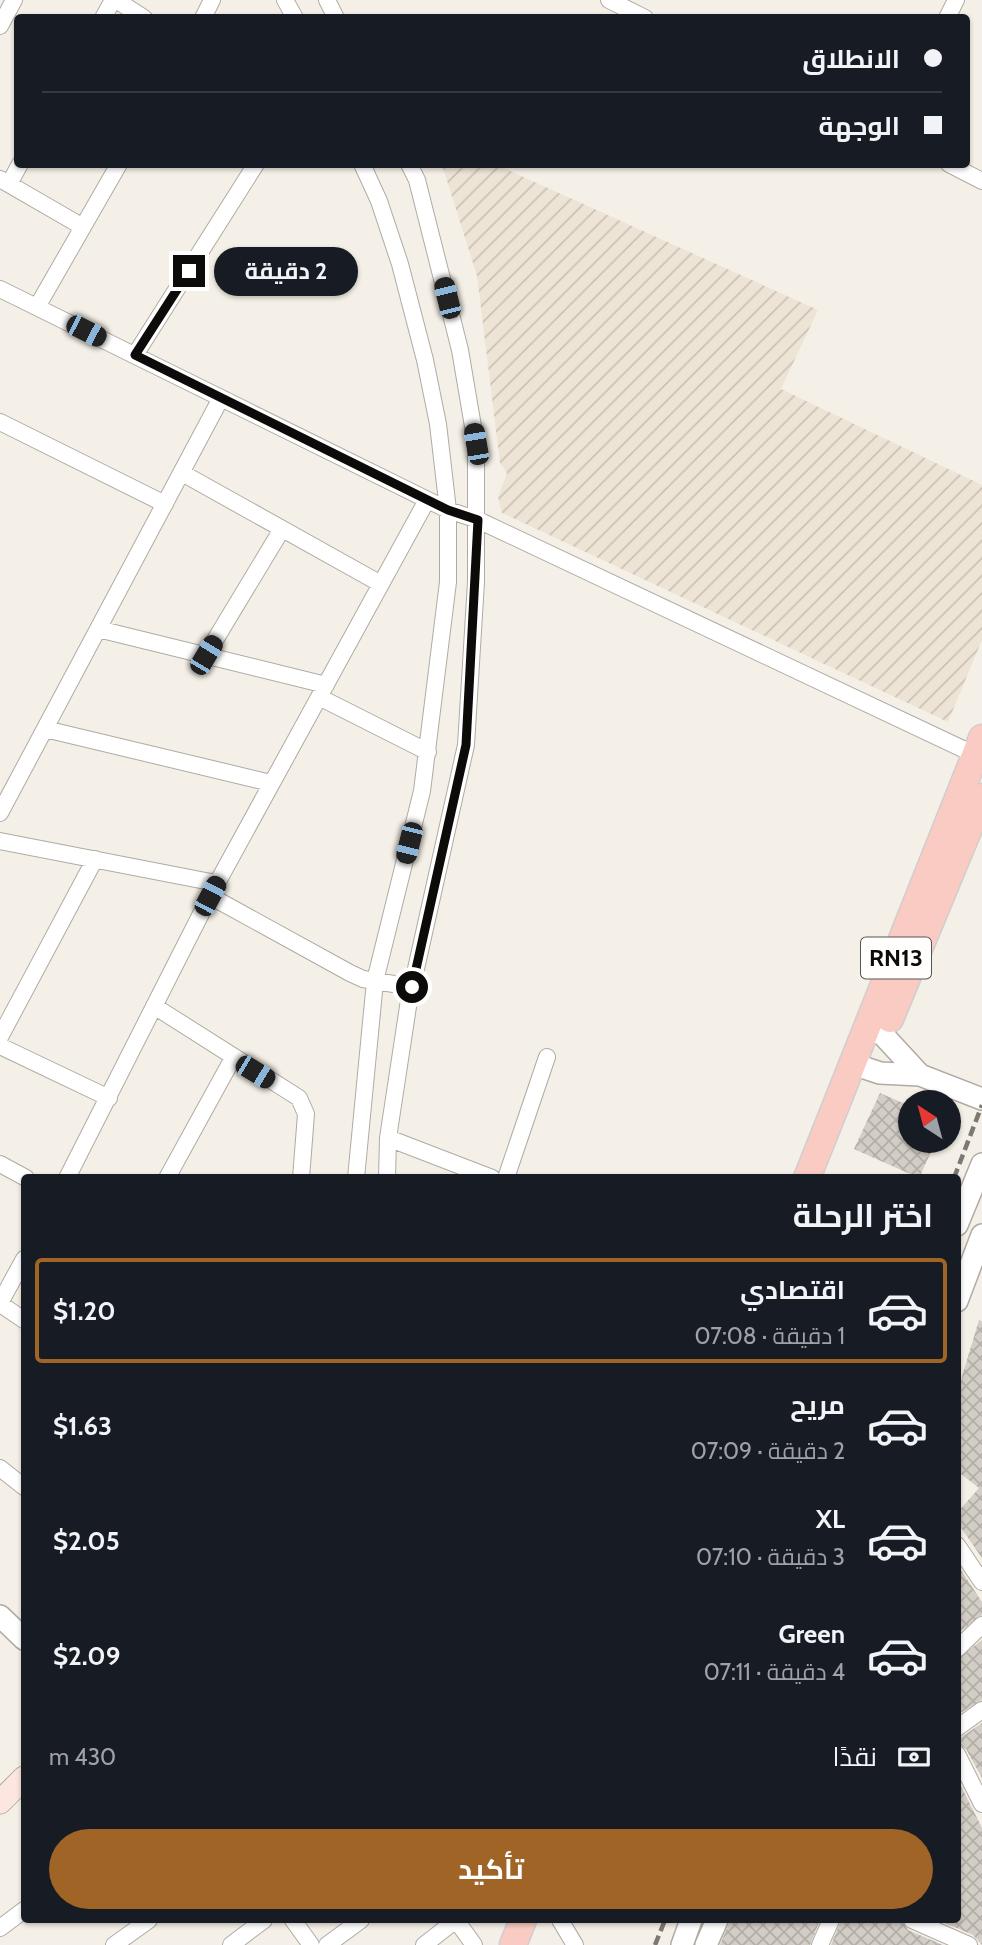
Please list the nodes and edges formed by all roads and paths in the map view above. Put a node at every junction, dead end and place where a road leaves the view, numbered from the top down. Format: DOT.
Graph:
graph roads {
  1 [pos="14,0"];
  2 [pos="115,0"];
  3 [pos="609,0"];
  4 [pos="138,14"];
  5 [pos="637,14"];
  6 [pos="0,26"];
  7 [pos="16,168"];
  8 [pos="116,168"];
  9 [pos="253,168"];
  10 [pos="364,168"];
  11 [pos="411,168"];
  12 [pos="957,168"];
  13 [pos="4,181"];
  14 [pos="982,181"];
  15 [pos="82,227"];
  16 [pos="0,289"];
  17 [pos="37,307"];
  18 [pos="135,355"];
  19 [pos="222,398"];
  20 [pos="0,422"];
  21 [pos="182,473"];
  22 [pos="427,500"];
  23 [pos="165,504"];
  24 [pos="448,510"];
  25 [pos="478,520"];
  26 [pos="282,529"];
  27 [pos="381,584"];
  28 [pos="98,629"];
  29 [pos="206,655"];
  30 [pos="323,691"];
  31 [pos="45,729"];
  32 [pos="980,750"];
  33 [pos="428,752"];
  34 [pos="271,783"];
  35 [pos="982,797"];
  36 [pos="0,813"];
  37 [pos="0,841"];
  38 [pos="95,859"];
  39 [pos="213,889"];
  40 [pos="375,981"];
  41 [pos="412,987"];
  42 [pos="154,1006"];
  43 [pos="875,1031"];
  44 [pos="0,1037"];
  45 [pos="0,1046"];
  46 [pos="548,1057"];
  47 [pos="233,1058"];
  48 [pos="860,1067"];
  49 [pos="920,1075"];
  50 [pos="109,1098"];
  51 [pos="982,1099"];
  52 [pos="388,1138"];
  53 [pos="0,1164"];
  54 [pos="982,1164"];
  55 [pos="69,1174"];
  56 [pos="169,1174"];
  57 [pos="301,1174"];
  58 [pos="356,1174"];
  59 [pos="387,1174"];
  60 [pos="482,1174"];
  61 [pos="507,1174"];
  62 [pos="809,1174"];
  63 [pos="822,1174"];
  64 [pos="21,1175"];
  65 [pos="961,1216"];
  66 [pos="982,1235"];
  67 [pos="21,1264"];
  68 [pos="961,1290"];
  69 [pos="0,1303"];
  70 [pos="21,1318"];
  71 [pos="0,1468"];
  72 [pos="21,1480"];
  73 [pos="961,1551"];
  74 [pos="982,1582"];
  75 [pos="0,1616"];
  76 [pos="982,1625"];
  77 [pos="21,1636"];
  78 [pos="961,1645"];
  79 [pos="982,1710"];
  80 [pos="961,1725"];
  81 [pos="961,1762"];
  82 [pos="21,1781"];
  83 [pos="0,1802"];
  84 [pos="982,1804"];
  85 [pos="21,1912"];
  86 [pos="145,1923"];
  87 [pos="260,1923"];
  88 [pos="295,1923"];
  89 [pos="357,1923"];
  90 [pos="452,1923"];
  91 [pos="458,1923"];
  92 [pos="522,1923"];
  93 [pos="562,1923"];
  94 [pos="690,1923"];
  95 [pos="716,1923"];
  96 [pos="830,1923"];
  97 [pos="919,1923"];
  98 [pos="0,1928"];
  99 [pos="0,1935"];
  100 [pos="6,1945"];
  101 [pos="114,1945"];
  102 [pos="231,1945"];
  103 [pos="311,1945"];
  104 [pos="327,1945"];
  105 [pos="425,1945"];
  106 [pos="474,1945"];
  107 [pos="513,1945"];
  108 [pos="575,1945"];
  109 [pos="682,1945"];
  110 [pos="706,1945"];
  111 [pos="820,1945"];
  112 [pos="969,1945"];
  1 -- 6 [label="street"];
  2 -- 4 [label="street"];
  3 -- 5 [label="street"];
  7 -- 13 [label="street"];
  8 -- 15 [label="street"];
  9 -- 18 [label="street"];
  10 -- 24 [label="street"];
  11 -- 25 [label="street"];
  12 -- 14 [label="street"];
  13 -- 15 [label="street"];
  15 -- 17 [label="street"];
  16 -- 17 [label="street"];
  17 -- 18 [label="street"];
  18 -- 19 [label="street"];
  19 -- 21 [label="street"];
  19 -- 22 [label="street"];
  20 -- 23 [label="street"];
  21 -- 23 [label="street"];
  21 -- 26 [label="street"];
  22 -- 24 [label="street"];
  22 -- 27 [label="street"];
  23 -- 28 [label="street"];
  24 -- 25 [label="street"];
  24 -- 33 [label="street"];
  25 -- 32 [label="street"];
  25 -- 41 [label="street"];
  26 -- 27 [label="street"];
  26 -- 29 [label="street"];
  27 -- 30 [label="street"];
  28 -- 29 [label="street"];
  28 -- 31 [label="street"];
  29 -- 30 [label="street"];
  30 -- 33 [label="street"];
  30 -- 34 [label="street"];
  31 -- 34 [label="street"];
  31 -- 36 [label="street"];
  32 -- 43 [label="main road, RN13"];
  33 -- 40 [label="street"];
  34 -- 39 [label="street"];
  35 -- 43 [label="main road, RN13"];
  37 -- 38 [label="street"];
  38 -- 39 [label="street"];
  38 -- 44 [label="street"];
  39 -- 40 [label="street"];
  39 -- 42 [label="street"];
  40 -- 41 [label="street"];
  40 -- 58 [label="street"];
  41 -- 52 [label="street"];
  42 -- 47 [label="street"];
  42 -- 50 [label="street"];
  43 -- 48 [label="main road, RN13"];
  43 -- 49 [label="street"];
  45 -- 50 [label="street"];
  46 -- 61 [label="street"];
  47 -- 56 [label="street"];
  47 -- 57 [label="street"];
  48 -- 49 [label="street"];
  48 -- 62 [label="main road, RN13"];
  48 -- 63 [label="main road, RN13"];
  49 -- 51 [label="street"];
  50 -- 55 [label="street"];
  52 -- 59 [label="street"];
  52 -- 60 [label="street"];
  53 -- 64 [label="street"];
  54 -- 65 [label="street"];
  66 -- 68 [label="street"];
  67 -- 69 [label="street"];
  69 -- 70 [label="street"];
  71 -- 72 [label="street"];
  73 -- 74 [label="street"];
  75 -- 77 [label="street"];
  76 -- 78 [label="street"];
  79 -- 80 [label="street"];
  81 -- 84 [label="street"];
  82 -- 83 [label="main road"];
  85 -- 98 [label="street"];
  86 -- 101 [label="street"];
  87 -- 102 [label="street"];
  88 -- 103 [label="street"];
  89 -- 104 [label="street"];
  90 -- 105 [label="street"];
  91 -- 106 [label="street"];
  92 -- 107 [label="main road"];
  93 -- 108 [label="street"];
  94 -- 109 [label="street"];
  95 -- 110 [label="street"];
  96 -- 111 [label="street"];
  97 -- 112 [label="street"];
  99 -- 100 [label="street"];
}
